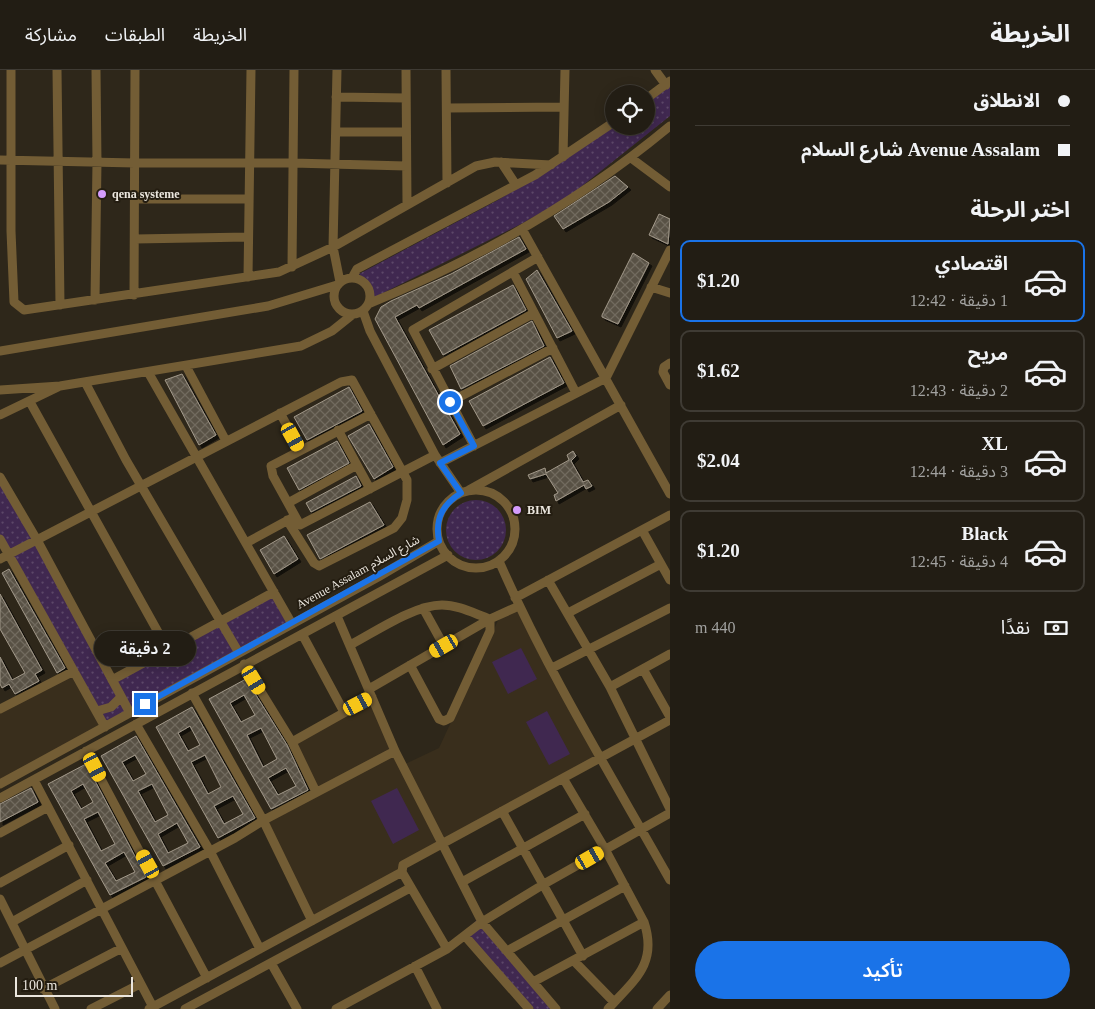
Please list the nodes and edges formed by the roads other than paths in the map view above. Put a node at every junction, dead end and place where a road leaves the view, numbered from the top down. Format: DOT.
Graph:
graph roads {
  1 [pos="11,70"];
  2 [pos="57,70"];
  3 [pos="96,70"];
  4 [pos="135,70"];
  5 [pos="251,70"];
  6 [pos="294,70"];
  7 [pos="337,70"];
  8 [pos="406,70"];
  9 [pos="446,70"];
  10 [pos="565,70"];
  11 [pos="655,70"];
  12 [pos="668,83"];
  13 [pos="655,93"];
  14 [pos="336,96"];
  15 [pos="406,98"];
  16 [pos="564,107"];
  17 [pos="448,108"];
  18 [pos="670,126"];
  19 [pos="605,128"];
  20 [pos="336,132"];
  21 [pos="405,132"];
  22 [pos="564,157"];
  23 [pos="631,158"];
  24 [pos="0,160"];
  25 [pos="10,160"];
  26 [pos="57,162"];
  27 [pos="98,162"];
  28 [pos="501,162"];
  29 [pos="293,163"];
  30 [pos="135,164"];
  31 [pos="249,164"];
  32 [pos="335,164"];
  33 [pos="551,165"];
  34 [pos="406,166"];
  35 [pos="447,183"];
  36 [pos="516,185"];
  37 [pos="670,187"];
  38 [pos="135,199"];
  39 [pos="248,199"];
  40 [pos="407,204"];
  41 [pos="522,229"];
  42 [pos="248,237"];
  43 [pos="134,239"];
  44 [pos="333,247"];
  45 [pos="670,250"];
  46 [pos="538,257"];
  47 [pos="292,267"];
  48 [pos="513,272"];
  49 [pos="248,277"];
  50 [pos="344,281"];
  51 [pos="651,287"];
  52 [pos="134,294"];
  53 [pos="670,294"];
  54 [pos="95,300"];
  55 [pos="60,305"];
  56 [pos="360,311"];
  57 [pos="534,313"];
  58 [pos="552,348"];
  59 [pos="0,351"];
  60 [pos="670,363"];
  61 [pos="186,366"];
  62 [pos="432,369"];
  63 [pos="148,372"];
  64 [pos="606,378"];
  65 [pos="85,382"];
  66 [pos="670,385"];
  67 [pos="60,386"];
  68 [pos="0,390"];
  69 [pos="576,393"];
  70 [pos="30,402"];
  71 [pos="450,402"];
  72 [pos="621,405"];
  73 [pos="280,413"];
  74 [pos="371,414"];
  75 [pos="0,415"];
  76 [pos="338,430"];
  77 [pos="226,441"];
  78 [pos="474,446"];
  79 [pos="300,449"];
  80 [pos="435,455"];
  81 [pos="196,456"];
  82 [pos="440,463"];
  83 [pos="357,465"];
  84 [pos="403,472"];
  85 [pos="0,477"];
  86 [pos="142,487"];
  87 [pos="370,489"];
  88 [pos="465,492"];
  89 [pos="670,494"];
  90 [pos="288,503"];
  91 [pos="90,512"];
  92 [pos="670,515"];
  93 [pos="291,518"];
  94 [pos="642,530"];
  95 [pos="0,539"];
  96 [pos="38,540"];
  97 [pos="439,541"];
  98 [pos="246,542"];
  99 [pos="9,555"];
  100 [pos="448,555"];
  101 [pos="0,560"];
  102 [pos="499,561"];
  103 [pos="661,564"];
  104 [pos="548,580"];
  105 [pos="670,580"];
  106 [pos="274,592"];
  107 [pos="517,602"];
  108 [pos="423,608"];
  109 [pos="670,608"];
  110 [pos="568,613"];
  111 [pos="337,616"];
  112 [pos="490,619"];
  113 [pos="221,622"];
  114 [pos="292,624"];
  115 [pos="302,634"];
  116 [pos="350,645"];
  117 [pos="444,646"];
  118 [pos="589,649"];
  119 [pos="168,650"];
  120 [pos="239,654"];
  121 [pos="670,654"];
  122 [pos="244,664"];
  123 [pos="410,666"];
  124 [pos="552,668"];
  125 [pos="643,669"];
  126 [pos="74,671"];
  127 [pos="112,680"];
  128 [pos="610,687"];
  129 [pos="192,693"];
  130 [pos="371,693"];
  131 [pos="121,697"];
  132 [pos="0,709"];
  133 [pos="97,711"];
  134 [pos="130,712"];
  135 [pos="344,712"];
  136 [pos="670,719"];
  137 [pos="136,724"];
  138 [pos="105,726"];
  139 [pos="636,738"];
  140 [pos="292,742"];
  141 [pos="86,751"];
  142 [pos="395,751"];
  143 [pos="602,757"];
  144 [pos="563,778"];
  145 [pos="34,780"];
  146 [pos="0,784"];
  147 [pos="316,792"];
  148 [pos="0,798"];
  149 [pos="48,807"];
  150 [pos="670,809"];
  151 [pos="502,811"];
  152 [pos="670,813"];
  153 [pos="585,814"];
  154 [pos="263,820"];
  155 [pos="641,828"];
  156 [pos="0,833"];
  157 [pos="442,844"];
  158 [pos="69,845"];
  159 [pos="523,848"];
  160 [pos="605,849"];
  161 [pos="210,851"];
  162 [pos="402,872"];
  163 [pos="87,880"];
  164 [pos="156,880"];
  165 [pos="670,880"];
  166 [pos="462,882"];
  167 [pos="0,883"];
  168 [pos="544,884"];
  169 [pos="625,886"];
  170 [pos="410,888"];
  171 [pos="0,899"];
  172 [pos="102,908"];
  173 [pos="564,920"];
  174 [pos="312,921"];
  175 [pos="12,922"];
  176 [pos="482,922"];
  177 [pos="644,922"];
  178 [pos="465,936"];
  179 [pos="122,948"];
  180 [pos="260,949"];
  181 [pos="446,949"];
  182 [pos="26,950"];
  183 [pos="507,951"];
  184 [pos="584,956"];
  185 [pos="574,960"];
  186 [pos="0,963"];
  187 [pos="271,963"];
  188 [pos="414,966"];
  189 [pos="208,978"];
  190 [pos="533,982"];
  191 [pos="140,984"];
  192 [pos="44,989"];
  193 [pos="670,995"];
  194 [pos="611,1006"];
  195 [pos="151,1008"];
  196 [pos="55,1009"];
  197 [pos="91,1009"];
  198 [pos="185,1009"];
  199 [pos="297,1009"];
  200 [pos="336,1009"];
  201 [pos="437,1009"];
  202 [pos="529,1009"];
  203 [pos="556,1009"];
  204 [pos="657,1009"];
  1 -- 25 [label="street"];
  2 -- 26 [label="street"];
  3 -- 27 [label="street"];
  4 -- 30 [label="street"];
  5 -- 31 [label="street"];
  6 -- 29 [label="street"];
  7 -- 14 [label="street"];
  8 -- 15 [label="street"];
  9 -- 17 [label="street"];
  10 -- 16 [label="street"];
  11 -- 12 [label="street"];
  12 -- 13 [label="street"];
  14 -- 15 [label="street"];
  14 -- 20 [label="street"];
  15 -- 21 [label="street"];
  16 -- 17 [label="street"];
  16 -- 22 [label="street"];
  17 -- 35 [label="street"];
  18 -- 23 [label="street"];
  19 -- 22 [label="street"];
  20 -- 21 [label="street"];
  20 -- 32 [label="street"];
  21 -- 34 [label="street"];
  22 -- 33 [label="street"];
  23 -- 37 [label="street"];
  23 -- 41 [label="street"];
  24 -- 25 [label="street"];
  25 -- 26 [label="street"];
  25 -- 55 [label="street"];
  26 -- 27 [label="street"];
  26 -- 55 [label="street"];
  27 -- 30 [label="street"];
  27 -- 54 [label="street"];
  28 -- 33 [label="street"];
  28 -- 35 [label="street"];
  28 -- 36 [label="street"];
  29 -- 31 [label="street"];
  29 -- 32 [label="street"];
  29 -- 47 [label="street"];
  30 -- 31 [label="street"];
  30 -- 38 [label="street"];
  31 -- 39 [label="street"];
  32 -- 34 [label="street"];
  32 -- 44 [label="street"];
  33 -- 36 [label="street"];
  34 -- 40 [label="street"];
  35 -- 40 [label="street"];
  36 -- 50 [label="street"];
  38 -- 39 [label="street"];
  38 -- 43 [label="street"];
  39 -- 42 [label="street"];
  40 -- 44 [label="street"];
  41 -- 46 [label="street"];
  41 -- 56 [label="street"];
  42 -- 43 [label="street"];
  42 -- 49 [label="street"];
  43 -- 52 [label="street"];
  44 -- 47 [label="street"];
  44 -- 50 [label="street"];
  45 -- 51 [label="street"];
  46 -- 48 [label="street"];
  46 -- 64 [label="street"];
  47 -- 49 [label="street"];
  48 -- 57 [label="street"];
  48 -- 62 [label="street"];
  49 -- 52 [label="street"];
  50 -- 56 [label="street"];
  50 -- 56 [label="street"];
  50 -- 59 [label="street"];
  51 -- 53 [label="street"];
  51 -- 64 [label="street"];
  52 -- 54 [label="street"];
  54 -- 55 [label="street"];
  56 -- 61 [label="street"];
  56 -- 80 [label="street"];
  57 -- 58 [label="street"];
  57 -- 62 [label="street"];
  58 -- 69 [label="street"];
  58 -- 71 [label="street"];
  60 -- 66 [label="street"];
  61 -- 63 [label="street"];
  61 -- 77 [label="street"];
  62 -- 71 [label="street"];
  63 -- 65 [label="street"];
  63 -- 81 [label="street"];
  64 -- 69 [label="street"];
  64 -- 72 [label="street"];
  65 -- 67 [label="street"];
  65 -- 86 [label="street"];
  67 -- 68 [label="street"];
  67 -- 70 [label="street"];
  69 -- 78 [label="street"];
  70 -- 75 [label="street"];
  70 -- 91 [label="street"];
  71 -- 78 [label="street"];
  72 -- 88 [label="street"];
  72 -- 89 [label="street"];
  73 -- 74 [label="street"];
  73 -- 77 [label="street"];
  73 -- 79 [label="street"];
  74 -- 76 [label="street"];
  74 -- 84 [label="street"];
  76 -- 79 [label="street"];
  76 -- 83 [label="street"];
  77 -- 81 [label="street"];
  78 -- 82 [label="street"];
  79 -- 90 [label="street"];
  80 -- 82 [label="street"];
  80 -- 84 [label="street"];
  81 -- 86 [label="street"];
  81 -- 98 [label="street"];
  82 -- 88 [label="street"];
  83 -- 87 [label="street"];
  83 -- 90 [label="street"];
  84 -- 87 [label="street"];
  84 -- 93 [label="street"];
  85 -- 96 [label="street"];
  86 -- 91 [label="street"];
  86 -- 113 [label="street"];
  87 -- 93 [label="street"];
  88 -- 97 [label="street"];
  88 -- 102 [label="street"];
  90 -- 93 [label="street"];
  91 -- 96 [label="street"];
  91 -- 119 [label="street"];
  92 -- 94 [label="street"];
  93 -- 98 [label="street"];
  94 -- 103 [label="street"];
  94 -- 104 [label="street"];
  95 -- 99 [label="street"];
  96 -- 99 [label="street"];
  96 -- 127 [label="street"];
  97 -- 100 [label="street"];
  97 -- 114 [label="street, Avenue Assalam شارع السلام"];
  98 -- 106 [label="street"];
  99 -- 101 [label="street"];
  99 -- 126 [label="street"];
  100 -- 102 [label="street"];
  100 -- 111 [label="street"];
  102 -- 107 [label="street"];
  103 -- 105 [label="street"];
  103 -- 110 [label="street"];
  104 -- 107 [label="street"];
  104 -- 110 [label="street"];
  106 -- 113 [label="street"];
  106 -- 114 [label="street"];
  107 -- 112 [label="street"];
  107 -- 124 [label="street"];
  108 -- 112 [label="street"];
  108 -- 116 [label="street"];
  108 -- 117 [label="street"];
  109 -- 118 [label="street"];
  110 -- 118 [label="street"];
  111 -- 115 [label="street"];
  111 -- 116 [label="street"];
  112 -- 117 [label="street"];
  112 -- 123 [label="street"];
  113 -- 119 [label="street"];
  113 -- 120 [label="street"];
  114 -- 120 [label="street, Avenue Assalam شارع السلام"];
  115 -- 122 [label="street"];
  115 -- 135 [label="street"];
  116 -- 130 [label="street"];
  117 -- 123 [label="street"];
  118 -- 124 [label="street"];
  118 -- 128 [label="street"];
  119 -- 127 [label="street"];
  120 -- 134 [label="street, Avenue Assalam شارع السلام"];
  121 -- 125 [label="street"];
  122 -- 129 [label="street"];
  122 -- 140 [label="street"];
  123 -- 130 [label="street"];
  124 -- 143 [label="street"];
  125 -- 128 [label="street"];
  125 -- 136 [label="street"];
  126 -- 132 [label="street"];
  126 -- 133 [label="street"];
  127 -- 131 [label="street"];
  128 -- 139 [label="street"];
  129 -- 137 [label="street"];
  129 -- 154 [label="street"];
  130 -- 135 [label="street"];
  130 -- 142 [label="street"];
  131 -- 133 [label="street"];
  131 -- 134 [label="street"];
  133 -- 138 [label="street"];
  134 -- 138 [label="street, Avenue Assalam شارع السلام"];
  135 -- 140 [label="street"];
  136 -- 139 [label="street"];
  137 -- 141 [label="street"];
  137 -- 161 [label="street"];
  138 -- 146 [label="street, Avenue Assalam شارع السلام"];
  139 -- 143 [label="street"];
  139 -- 150 [label="street"];
  140 -- 147 [label="street"];
  141 -- 145 [label="street"];
  141 -- 164 [label="street"];
  142 -- 147 [label="street"];
  142 -- 157 [label="street"];
  143 -- 144 [label="street"];
  143 -- 155 [label="street"];
  144 -- 151 [label="street"];
  144 -- 153 [label="street"];
  145 -- 148 [label="street"];
  145 -- 149 [label="street"];
  147 -- 154 [label="street"];
  149 -- 156 [label="street"];
  149 -- 158 [label="street"];
  151 -- 157 [label="street"];
  151 -- 159 [label="street"];
  152 -- 155 [label="street"];
  153 -- 159 [label="street"];
  153 -- 160 [label="street"];
  154 -- 161 [label="street"];
  154 -- 174 [label="street"];
  155 -- 160 [label="street"];
  155 -- 165 [label="street"];
  157 -- 162 [label="street"];
  157 -- 166 [label="street"];
  158 -- 163 [label="street"];
  158 -- 167 [label="street"];
  159 -- 166 [label="street"];
  159 -- 168 [label="street"];
  160 -- 168 [label="street"];
  160 -- 169 [label="street"];
  161 -- 164 [label="street"];
  161 -- 180 [label="street"];
  162 -- 170 [label="street"];
  162 -- 174 [label="street"];
  163 -- 172 [label="street"];
  163 -- 175 [label="street"];
  164 -- 172 [label="street"];
  164 -- 189 [label="street"];
  166 -- 176 [label="street"];
  168 -- 173 [label="street"];
  168 -- 176 [label="street"];
  169 -- 173 [label="street"];
  169 -- 177 [label="street"];
  170 -- 181 [label="street"];
  170 -- 187 [label="street"];
  171 -- 175 [label="street"];
  172 -- 179 [label="street"];
  172 -- 182 [label="street"];
  173 -- 183 [label="street"];
  173 -- 184 [label="street"];
  174 -- 180 [label="street"];
  175 -- 182 [label="street"];
  176 -- 178 [label="street"];
  176 -- 183 [label="street"];
  177 -- 184 [label="street"];
  177 -- 194 [label="street"];
  178 -- 181 [label="street"];
  178 -- 202 [label="street"];
  179 -- 191 [label="street"];
  179 -- 192 [label="street"];
  180 -- 189 [label="street"];
  181 -- 188 [label="street"];
  182 -- 186 [label="street"];
  182 -- 192 [label="street"];
  183 -- 190 [label="street"];
  184 -- 185 [label="street"];
  185 -- 190 [label="street"];
  185 -- 194 [label="street"];
  187 -- 198 [label="street"];
  187 -- 199 [label="street"];
  188 -- 200 [label="street"];
  188 -- 201 [label="street"];
  189 -- 195 [label="street"];
  190 -- 203 [label="street"];
  191 -- 195 [label="street"];
  191 -- 197 [label="street"];
  192 -- 196 [label="street"];
  193 -- 204 [label="street"];
}
